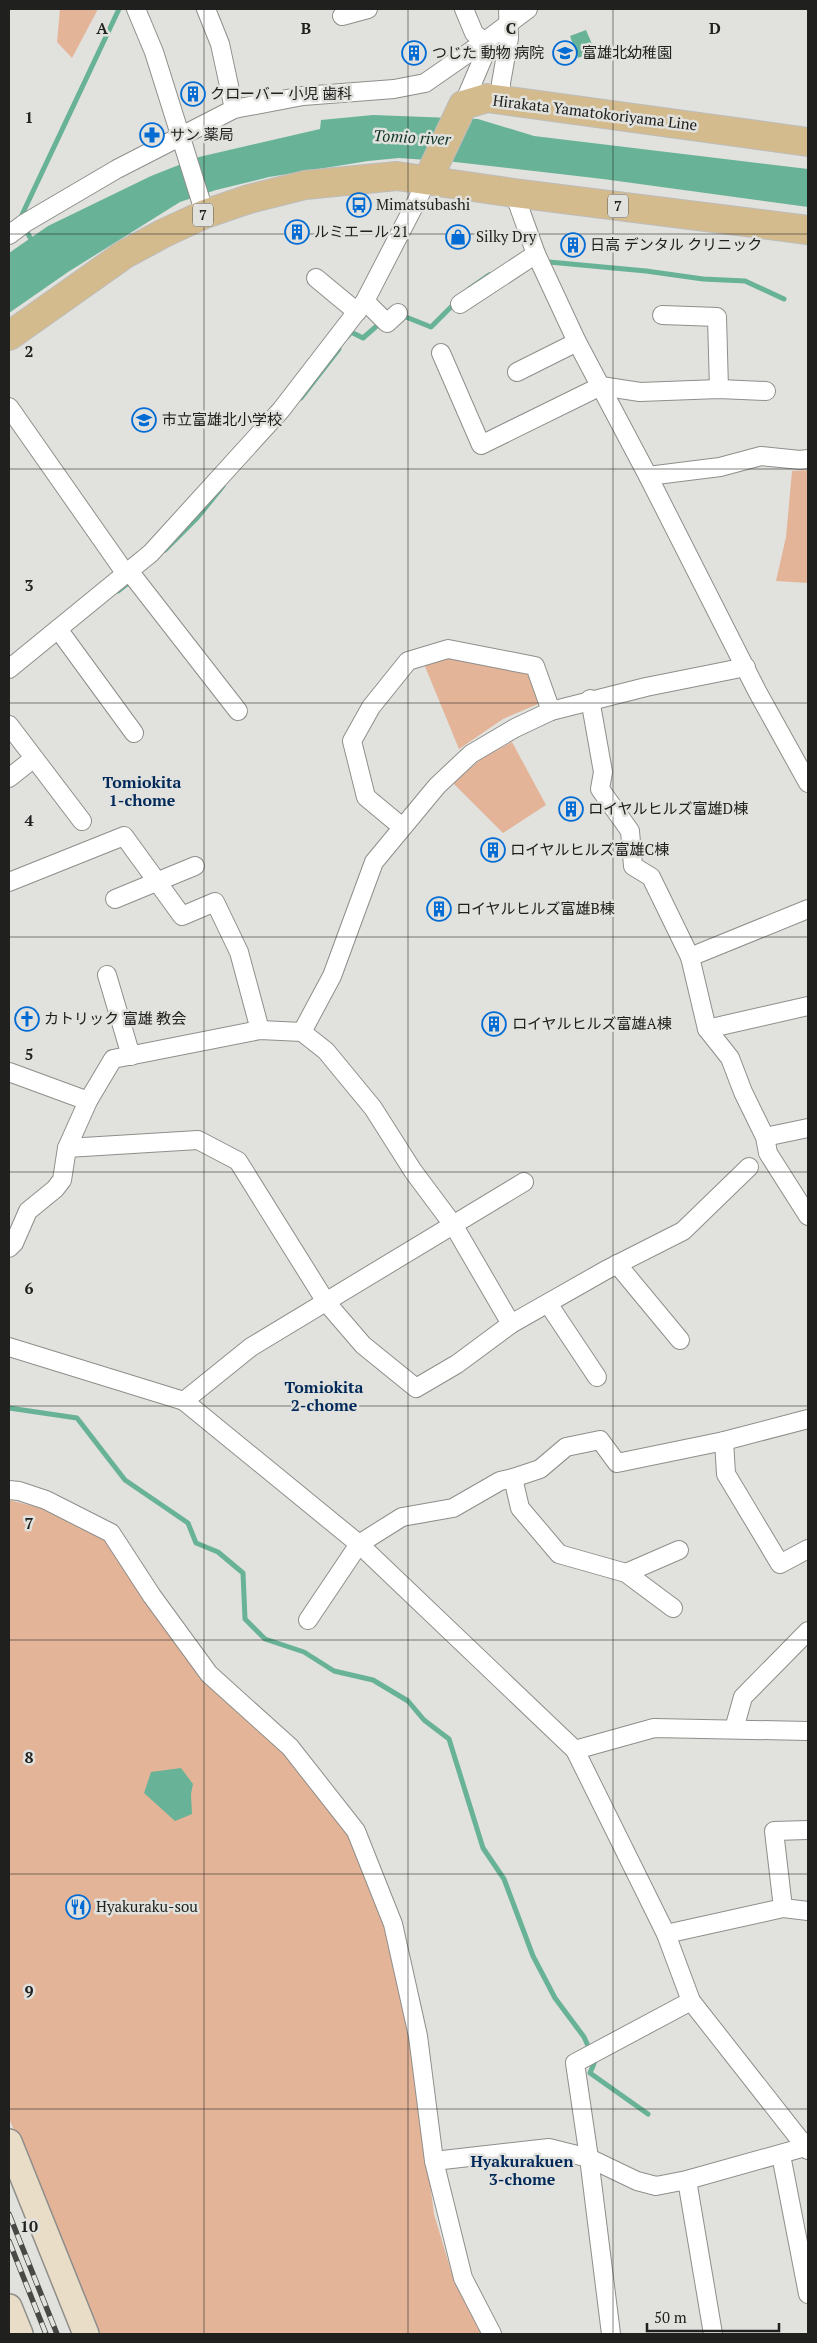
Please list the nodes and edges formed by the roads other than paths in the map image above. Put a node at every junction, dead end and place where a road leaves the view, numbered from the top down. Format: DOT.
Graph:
graph roads {
  1 [pos="136,9"];
  2 [pos="206,9"];
  3 [pos="368,9"];
  4 [pos="464,9"];
  5 [pos="528,9"];
  6 [pos="342,16"];
  7 [pos="508,17"];
  8 [pos="484,42"];
  9 [pos="502,99"];
  10 [pos="463,105"];
  11 [pos="234,108"];
  12 [pos="808,142"];
  13 [pos="182,144"];
  14 [pos="431,172"];
  15 [pos="514,193"];
  16 [pos="202,205"];
  17 [pos="808,230"];
  18 [pos="9,235"];
  19 [pos="536,254"];
  20 [pos="316,278"];
  21 [pos="460,304"];
  22 [pos="361,307"];
  23 [pos="398,313"];
  24 [pos="662,315"];
  25 [pos="9,336"];
  26 [pos="577,342"];
  27 [pos="441,353"];
  28 [pos="517,372"];
  29 [pos="601,386"];
  30 [pos="719,389"];
  31 [pos="766,391"];
  32 [pos="9,407"];
  33 [pos="808,459"];
  34 [pos="648,476"];
  35 [pos="127,573"];
  36 [pos="58,629"];
  37 [pos="746,667"];
  38 [pos="9,669"];
  39 [pos="590,699"];
  40 [pos="238,711"];
  41 [pos="551,711"];
  42 [pos="9,725"];
  43 [pos="134,733"];
  44 [pos="33,759"];
  45 [pos="9,778"];
  46 [pos="808,783"];
  47 [pos="82,821"];
  48 [pos="402,828"];
  49 [pos="195,866"];
  50 [pos="156,881"];
  51 [pos="9,882"];
  52 [pos="115,899"];
  53 [pos="808,909"];
  54 [pos="690,957"];
  55 [pos="107,975"];
  56 [pos="808,1006"];
  57 [pos="707,1029"];
  58 [pos="260,1030"];
  59 [pos="302,1032"];
  60 [pos="131,1056"];
  61 [pos="9,1072"];
  62 [pos="88,1101"];
  63 [pos="808,1128"];
  64 [pos="765,1137"];
  65 [pos="67,1148"];
  66 [pos="749,1166"];
  67 [pos="524,1182"];
  68 [pos="808,1216"];
  69 [pos="454,1226"];
  70 [pos="9,1248"];
  71 [pos="617,1264"];
  72 [pos="326,1302"];
  73 [pos="549,1305"];
  74 [pos="512,1324"];
  75 [pos="680,1340"];
  76 [pos="9,1347"];
  77 [pos="597,1377"];
  78 [pos="184,1401"];
  79 [pos="808,1419"];
  80 [pos="724,1441"];
  81 [pos="513,1478"];
  82 [pos="9,1490"];
  83 [pos="359,1544"];
  84 [pos="808,1549"];
  85 [pos="679,1550"];
  86 [pos="626,1573"];
  87 [pos="674,1608"];
  88 [pos="308,1620"];
  89 [pos="808,1631"];
  90 [pos="734,1728"];
  91 [pos="808,1731"];
  92 [pos="575,1750"];
  93 [pos="808,1830"];
  94 [pos="783,1908"];
  95 [pos="808,1911"];
  96 [pos="666,1934"];
  97 [pos="691,2002"];
  98 [pos="9,2142"];
  99 [pos="807,2146"];
  100 [pos="781,2154"];
  101 [pos="589,2158"];
  102 [pos="434,2161"];
  103 [pos="686,2180"];
  104 [pos="808,2294"];
  105 [pos="9,2307"];
  106 [pos="20,2334"];
  107 [pos="86,2334"];
  108 [pos="492,2334"];
  109 [pos="611,2334"];
  110 [pos="713,2334"];
  1 -- 13 [label="street"];
  2 -- 11 [label="street"];
  3 -- 6 [label="street"];
  4 -- 8 [label="street"];
  5 -- 7 [label="street"];
  7 -- 8 [label="street"];
  7 -- 9 [label="street"];
  8 -- 10 [label="street"];
  8 -- 11 [label="street"];
  9 -- 10 [label="main road, Hirakata Yamatokoriyama Line"];
  9 -- 12 [label="main road, Hirakata Yamatokoriyama Line"];
  10 -- 14 [label="main road"];
  11 -- 13 [label="street"];
  13 -- 16 [label="street"];
  13 -- 18 [label="street"];
  14 -- 15 [label="main road, 7"];
  14 -- 16 [label="main road, 7"];
  14 -- 22 [label="street"];
  15 -- 17 [label="main road, 7"];
  15 -- 19 [label="street"];
  16 -- 25 [label="main road, 7"];
  19 -- 21 [label="street"];
  19 -- 26 [label="street"];
  20 -- 22 [label="street"];
  22 -- 23 [label="street"];
  22 -- 35 [label="street"];
  24 -- 30 [label="street"];
  26 -- 28 [label="street"];
  26 -- 29 [label="street"];
  27 -- 29 [label="street"];
  29 -- 30 [label="street"];
  29 -- 34 [label="street"];
  30 -- 31 [label="street"];
  32 -- 35 [label="street"];
  33 -- 34 [label="street"];
  34 -- 37 [label="street"];
  35 -- 36 [label="street"];
  35 -- 40 [label="street"];
  36 -- 38 [label="street"];
  36 -- 43 [label="street"];
  37 -- 39 [label="street"];
  37 -- 46 [label="street"];
  39 -- 41 [label="street"];
  39 -- 54 [label="street"];
  41 -- 48 [label="street"];
  41 -- 48 [label="street"];
  42 -- 44 [label="street"];
  44 -- 45 [label="street"];
  44 -- 47 [label="street"];
  48 -- 59 [label="street"];
  49 -- 50 [label="street"];
  50 -- 51 [label="street"];
  50 -- 52 [label="street"];
  50 -- 58 [label="street"];
  53 -- 54 [label="street"];
  54 -- 57 [label="street"];
  55 -- 60 [label="street"];
  56 -- 57 [label="street"];
  57 -- 64 [label="street"];
  58 -- 59 [label="street"];
  58 -- 60 [label="street"];
  59 -- 69 [label="street"];
  60 -- 62 [label="street"];
  61 -- 62 [label="street"];
  62 -- 65 [label="street"];
  63 -- 64 [label="street"];
  64 -- 68 [label="street"];
  65 -- 70 [label="street"];
  65 -- 72 [label="street"];
  66 -- 71 [label="street"];
  67 -- 69 [label="street"];
  69 -- 72 [label="street"];
  69 -- 74 [label="street"];
  71 -- 73 [label="street"];
  71 -- 75 [label="street"];
  72 -- 74 [label="street"];
  72 -- 78 [label="street"];
  73 -- 74 [label="street"];
  73 -- 77 [label="street"];
  76 -- 78 [label="street"];
  78 -- 83 [label="street"];
  79 -- 80 [label="street"];
  80 -- 81 [label="street"];
  80 -- 84 [label="street"];
  81 -- 83 [label="street"];
  81 -- 86 [label="street"];
  82 -- 102 [label="street"];
  83 -- 88 [label="street"];
  83 -- 92 [label="street"];
  85 -- 86 [label="street"];
  86 -- 87 [label="street"];
  89 -- 90 [label="street"];
  90 -- 91 [label="street"];
  90 -- 92 [label="street"];
  92 -- 96 [label="street"];
  93 -- 94 [label="street"];
  94 -- 95 [label="street"];
  94 -- 96 [label="street"];
  96 -- 97 [label="street"];
  97 -- 99 [label="street"];
  97 -- 101 [label="street"];
  98 -- 107 [label="street"];
  99 -- 100 [label="street"];
  100 -- 103 [label="street"];
  100 -- 104 [label="street"];
  101 -- 102 [label="street"];
  101 -- 103 [label="street"];
  101 -- 109 [label="street"];
  102 -- 108 [label="street"];
  103 -- 110 [label="street"];
  105 -- 106 [label="street"];
}
